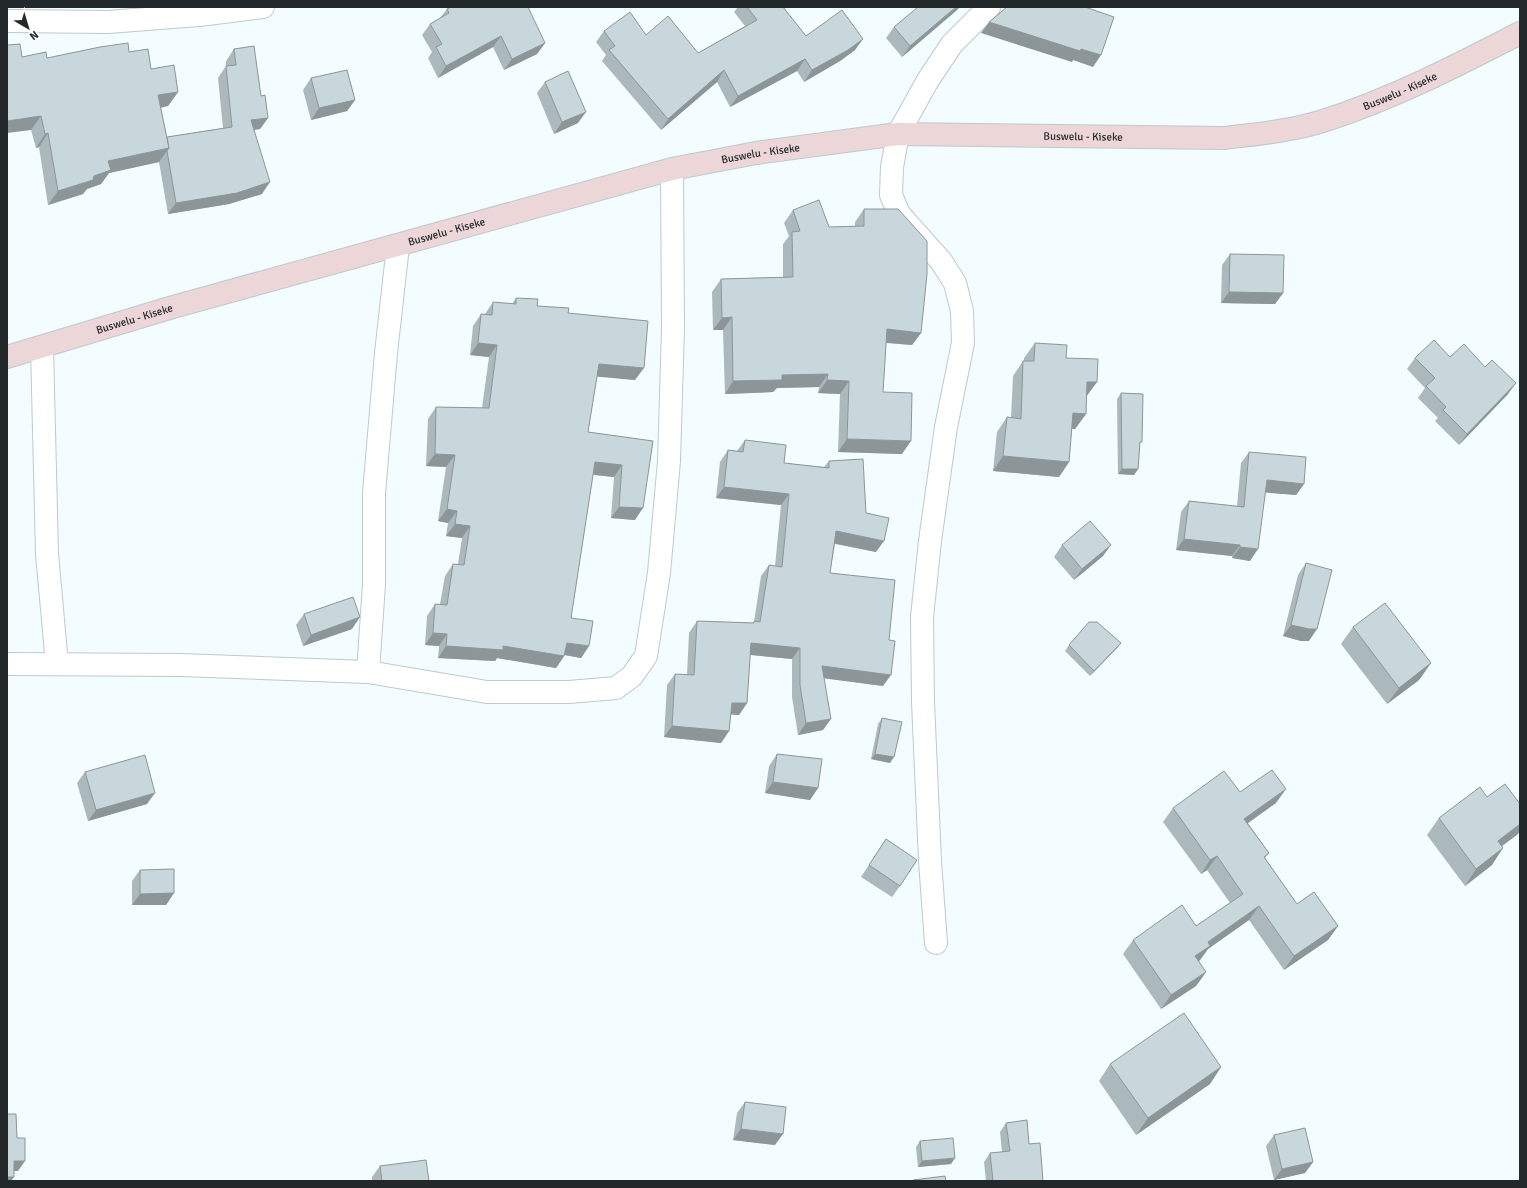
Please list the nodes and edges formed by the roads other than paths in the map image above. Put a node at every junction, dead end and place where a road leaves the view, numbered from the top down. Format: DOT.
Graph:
graph roads {
  1 [pos="263,7"];
  2 [pos="989,7"];
  3 [pos="11,16"];
  4 [pos="1520,33"];
  5 [pos="898,134"];
  6 [pos="672,169"];
  7 [pos="398,246"];
  8 [pos="42,347"];
  9 [pos="7,357"];
  10 [pos="7,664"];
  11 [pos="57,664"];
  12 [pos="368,672"];
  13 [pos="936,943"];
  1 -- 3 [label="street"];
  2 -- 5 [label="street"];
  4 -- 5 [label="main road, Buswelu - Kiseke"];
  5 -- 6 [label="main road, Buswelu - Kiseke"];
  5 -- 13 [label="street"];
  6 -- 7 [label="main road, Buswelu - Kiseke"];
  6 -- 12 [label="street"];
  7 -- 8 [label="main road, Buswelu - Kiseke"];
  7 -- 12 [label="street"];
  8 -- 9 [label="main road, Buswelu - Kiseke"];
  8 -- 11 [label="street"];
  10 -- 11 [label="street"];
  11 -- 12 [label="street"];
}
